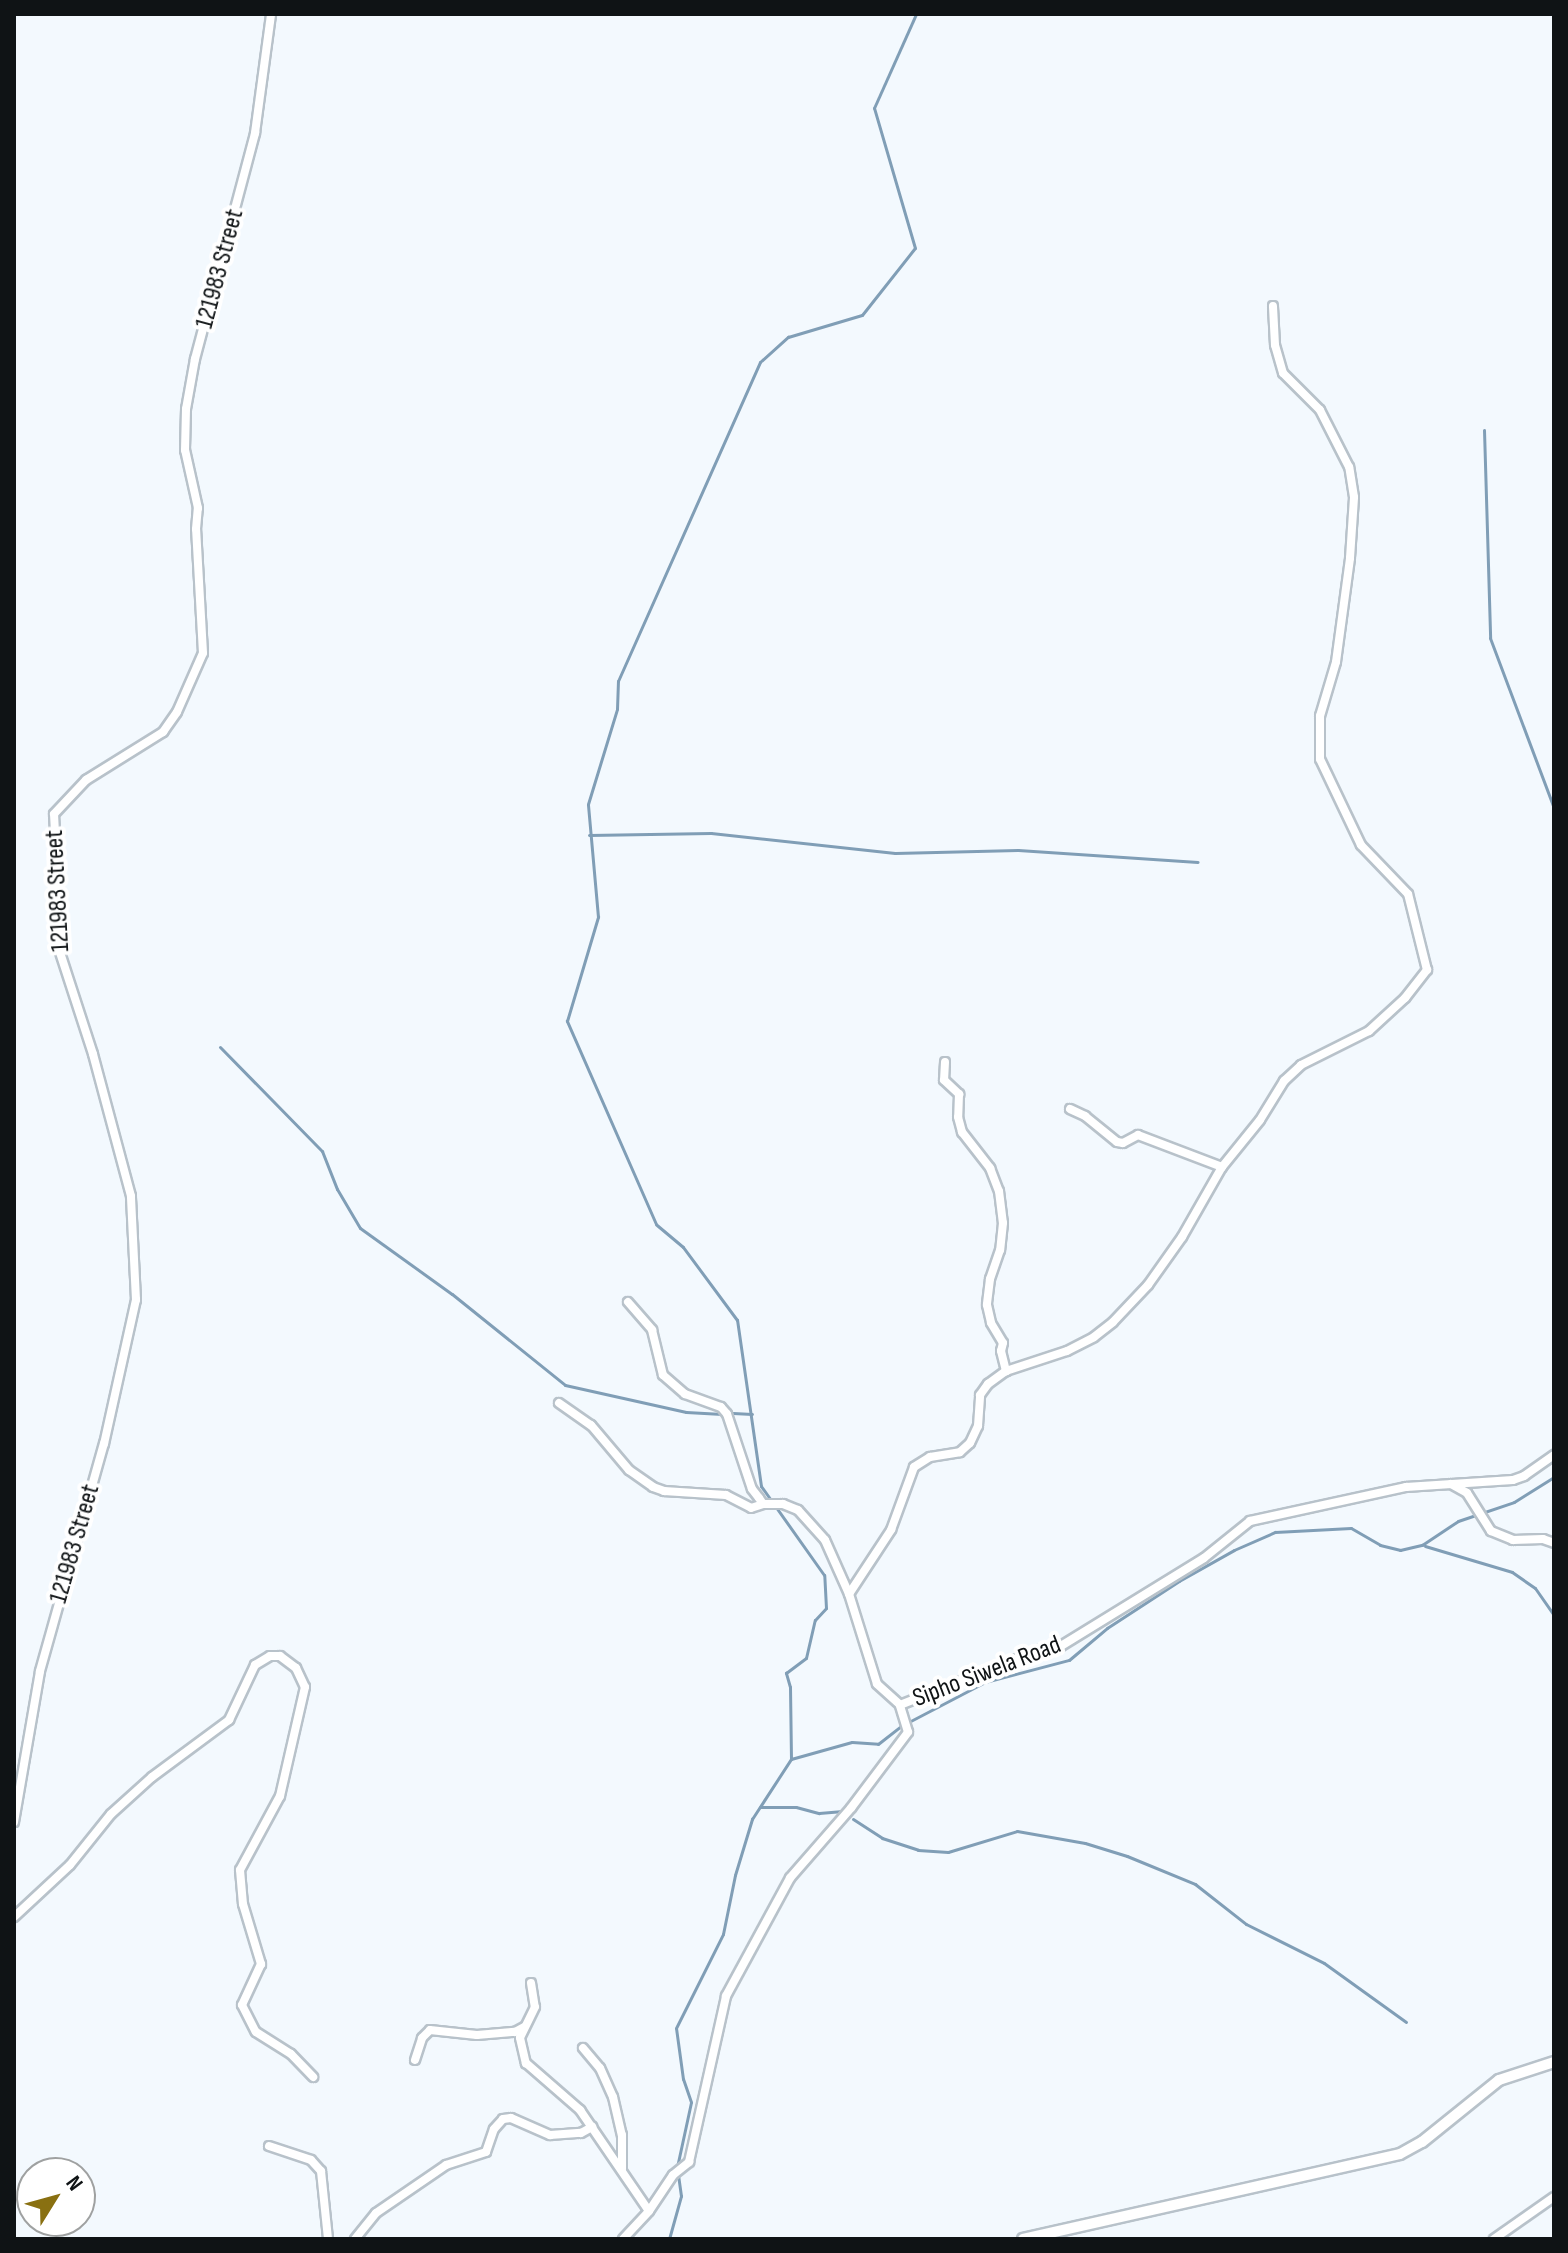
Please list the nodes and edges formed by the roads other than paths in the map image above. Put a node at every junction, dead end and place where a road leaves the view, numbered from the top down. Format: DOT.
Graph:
graph roads {
  1 [pos="271,14"];
  2 [pos="1273,306"];
  3 [pos="945,1062"];
  4 [pos="1070,1109"];
  5 [pos="1222,1167"];
  6 [pos="628,1302"];
  7 [pos="1006,1371"];
  8 [pos="559,1403"];
  9 [pos="1554,1455"];
  10 [pos="1451,1484"];
  11 [pos="763,1504"];
  12 [pos="1554,1543"];
  13 [pos="849,1594"];
  14 [pos="900,1705"];
  15 [pos="14,1822"];
  16 [pos="14,1917"];
  17 [pos="531,1983"];
  18 [pos="524,2027"];
  19 [pos="583,2048"];
  20 [pos="415,2060"];
  21 [pos="1554,2062"];
  22 [pos="313,2077"];
  23 [pos="592,2127"];
  24 [pos="269,2146"];
  25 [pos="622,2169"];
  26 [pos="1554,2197"];
  27 [pos="649,2211"];
  28 [pos="328,2239"];
  29 [pos="355,2239"];
  30 [pos="623,2239"];
  31 [pos="1023,2239"];
  32 [pos="1494,2239"];
  1 -- 15 [label="street, 121983 Street"];
  2 -- 5 [label="street"];
  3 -- 7 [label="street"];
  4 -- 5 [label="street"];
  5 -- 7 [label="street"];
  6 -- 11 [label="street"];
  7 -- 13 [label="street"];
  8 -- 11 [label="street"];
  9 -- 10 [label="street, Sipho Siwela Road"];
  10 -- 12 [label="street"];
  10 -- 14 [label="street, Sipho Siwela Road"];
  11 -- 13 [label="street"];
  13 -- 14 [label="street"];
  14 -- 27 [label="street, Sipho Siwela Road"];
  16 -- 22 [label="street"];
  17 -- 18 [label="street"];
  18 -- 20 [label="street"];
  18 -- 23 [label="street"];
  19 -- 25 [label="street"];
  21 -- 31 [label="street"];
  23 -- 25 [label="street"];
  23 -- 29 [label="street"];
  24 -- 28 [label="street"];
  25 -- 27 [label="street"];
  26 -- 32 [label="street"];
  27 -- 30 [label="street, Sipho Siwela Road"];
}
